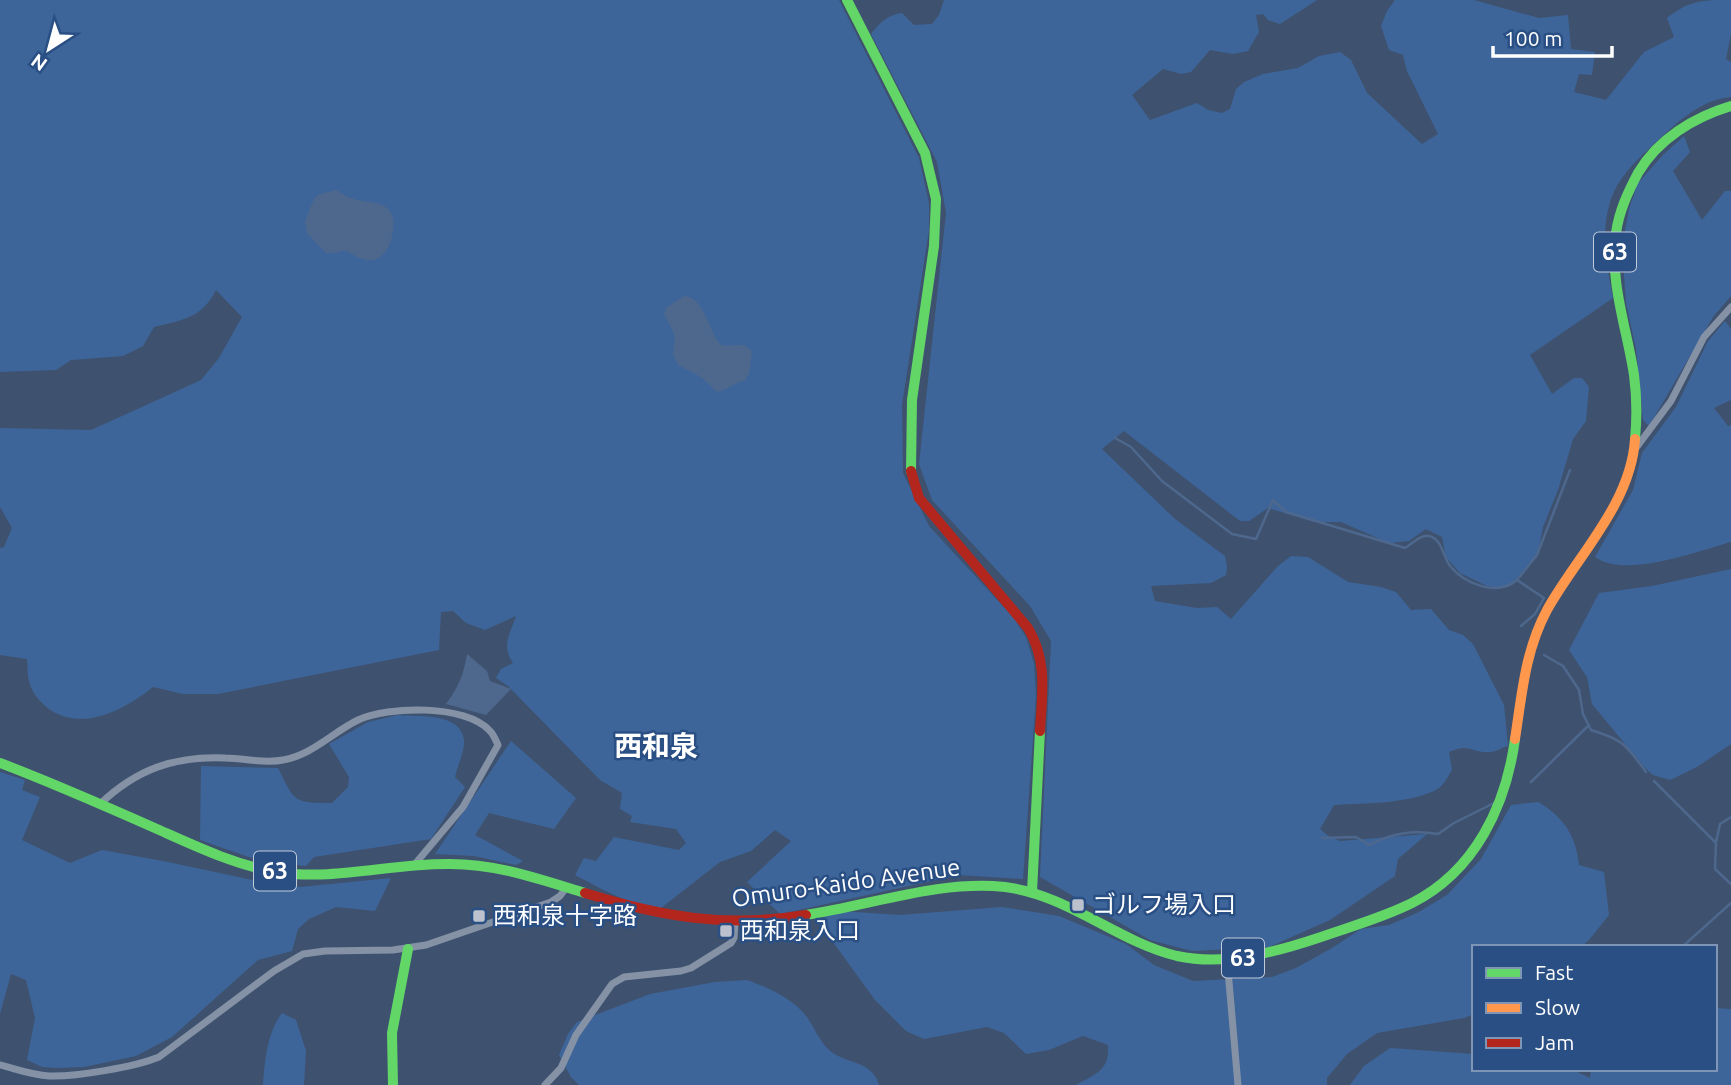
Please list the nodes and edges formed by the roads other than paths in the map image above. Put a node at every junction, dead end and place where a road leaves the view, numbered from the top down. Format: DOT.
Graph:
graph roads {
  1 [pos="846,0"];
  2 [pos="1731,106"];
  3 [pos="1731,307"];
  4 [pos="1634,450"];
  5 [pos="0,763"];
  6 [pos="100,804"];
  7 [pos="415,864"];
  8 [pos="566,888"];
  9 [pos="1032,892"];
  10 [pos="735,922"];
  11 [pos="408,949"];
  12 [pos="1227,959"];
  13 [pos="0,1065"];
  14 [pos="393,1085"];
  15 [pos="545,1085"];
  16 [pos="1238,1085"];
  1 -- 9 [label="main road"];
  2 -- 4 [label="main road, Omuro-Kaido Avenue / 63"];
  3 -- 4 [label="street"];
  4 -- 12 [label="main road, Omuro-Kaido Avenue / 63"];
  5 -- 6 [label="main road, Omuro-Kaido Avenue / 63"];
  6 -- 7 [label="main road, Omuro-Kaido Avenue / 63"];
  6 -- 7 [label="street"];
  7 -- 8 [label="main road, Omuro-Kaido Avenue / 63"];
  8 -- 10 [label="main road, Omuro-Kaido Avenue / 63"];
  8 -- 11 [label="street"];
  9 -- 10 [label="main road, Omuro-Kaido Avenue / 63"];
  9 -- 12 [label="main road, Omuro-Kaido Avenue / 63"];
  10 -- 15 [label="street"];
  11 -- 13 [label="street"];
  11 -- 14 [label="main road"];
  12 -- 16 [label="street"];
}
